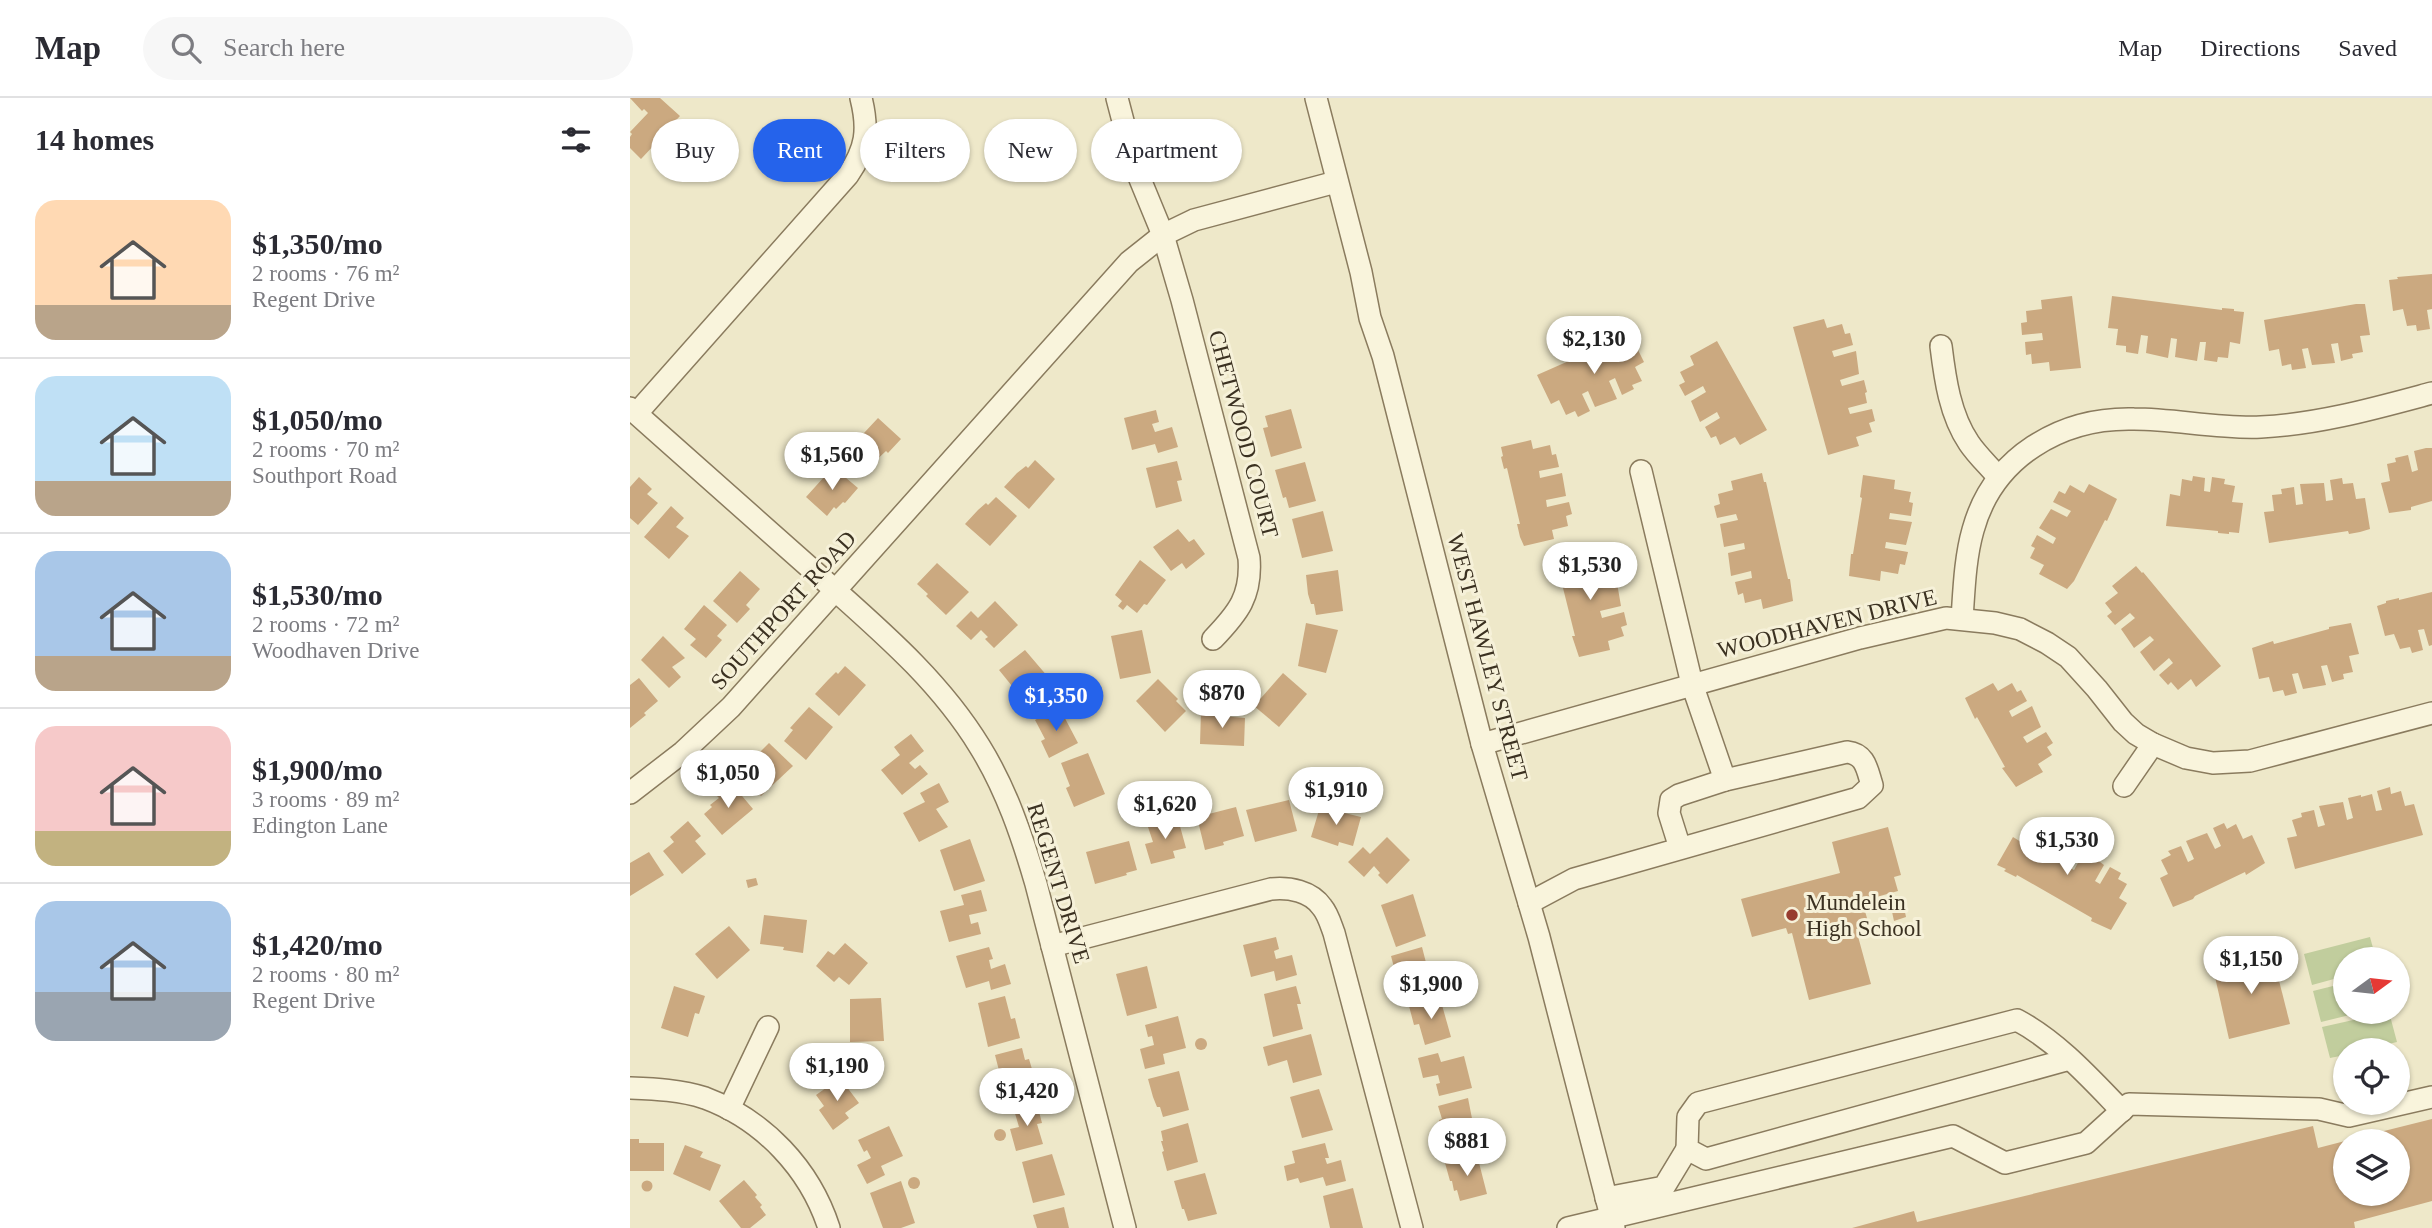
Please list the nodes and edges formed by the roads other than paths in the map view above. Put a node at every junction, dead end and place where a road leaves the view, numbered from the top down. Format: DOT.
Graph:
graph roads {
  1 [pos="861,98"];
  2 [pos="1117,98"];
  3 [pos="1316,98"];
  4 [pos="1336,182"];
  5 [pos="1163,234"];
  6 [pos="1941,346"];
  7 [pos="2432,393"];
  8 [pos="633,411"];
  9 [pos="1641,471"];
  10 [pos="1998,477"];
  11 [pos="837,592"];
  12 [pos="1962,619"];
  13 [pos="1213,639"];
  14 [pos="1692,684"];
  15 [pos="2432,713"];
  16 [pos="1482,744"];
  17 [pos="2153,744"];
  18 [pos="1725,780"];
  19 [pos="2124,786"];
  20 [pos="630,793"];
  21 [pos="1681,848"];
  22 [pos="1529,903"];
  23 [pos="1052,946"];
  24 [pos="768,1027"];
  25 [pos="2070,1059"];
  26 [pos="630,1088"];
  27 [pos="2432,1097"];
  28 [pos="729,1109"];
  29 [pos="2122,1111"];
  30 [pos="1687,1149"];
  31 [pos="1610,1214"];
  32 [pos="829,1228"];
  33 [pos="1125,1228"];
  34 [pos="1412,1228"];
  35 [pos="1568,1228"];
  1 -- 8 [label="street"];
  2 -- 5 [label="street, CHETWOOD COURT"];
  3 -- 4 [label="street, WEST HAWLEY STREET"];
  4 -- 5 [label="street, SOUTHPORT ROAD"];
  4 -- 16 [label="street, WEST HAWLEY STREET"];
  5 -- 11 [label="street, SOUTHPORT ROAD"];
  5 -- 13 [label="street, CHETWOOD COURT"];
  6 -- 10 [label="street"];
  7 -- 10 [label="street"];
  8 -- 11 [label="street, REGENT DRIVE"];
  9 -- 14 [label="street"];
  10 -- 12 [label="street"];
  11 -- 20 [label="street, SOUTHPORT ROAD"];
  11 -- 23 [label="street, REGENT DRIVE"];
  12 -- 14 [label="street, WOODHAVEN DRIVE"];
  12 -- 17 [label="street, WOODHAVEN DRIVE"];
  14 -- 16 [label="street, WOODHAVEN DRIVE"];
  14 -- 18 [label="street"];
  15 -- 17 [label="street, WOODHAVEN DRIVE"];
  16 -- 22 [label="street, WEST HAWLEY STREET"];
  17 -- 19 [label="street"];
  18 -- 21 [label="street"];
  18 -- 21 [label="street"];
  21 -- 22 [label="street"];
  22 -- 31 [label="street, WEST HAWLEY STREET"];
  23 -- 33 [label="street, REGENT DRIVE"];
  23 -- 34 [label="street"];
  24 -- 28 [label="street"];
  25 -- 29 [label="street"];
  25 -- 30 [label="street"];
  25 -- 30 [label="street"];
  26 -- 28 [label="street"];
  27 -- 29 [label="street"];
  28 -- 32 [label="street"];
  29 -- 31 [label="street"];
  30 -- 31 [label="street"];
  31 -- 35 [label="street"];
}
